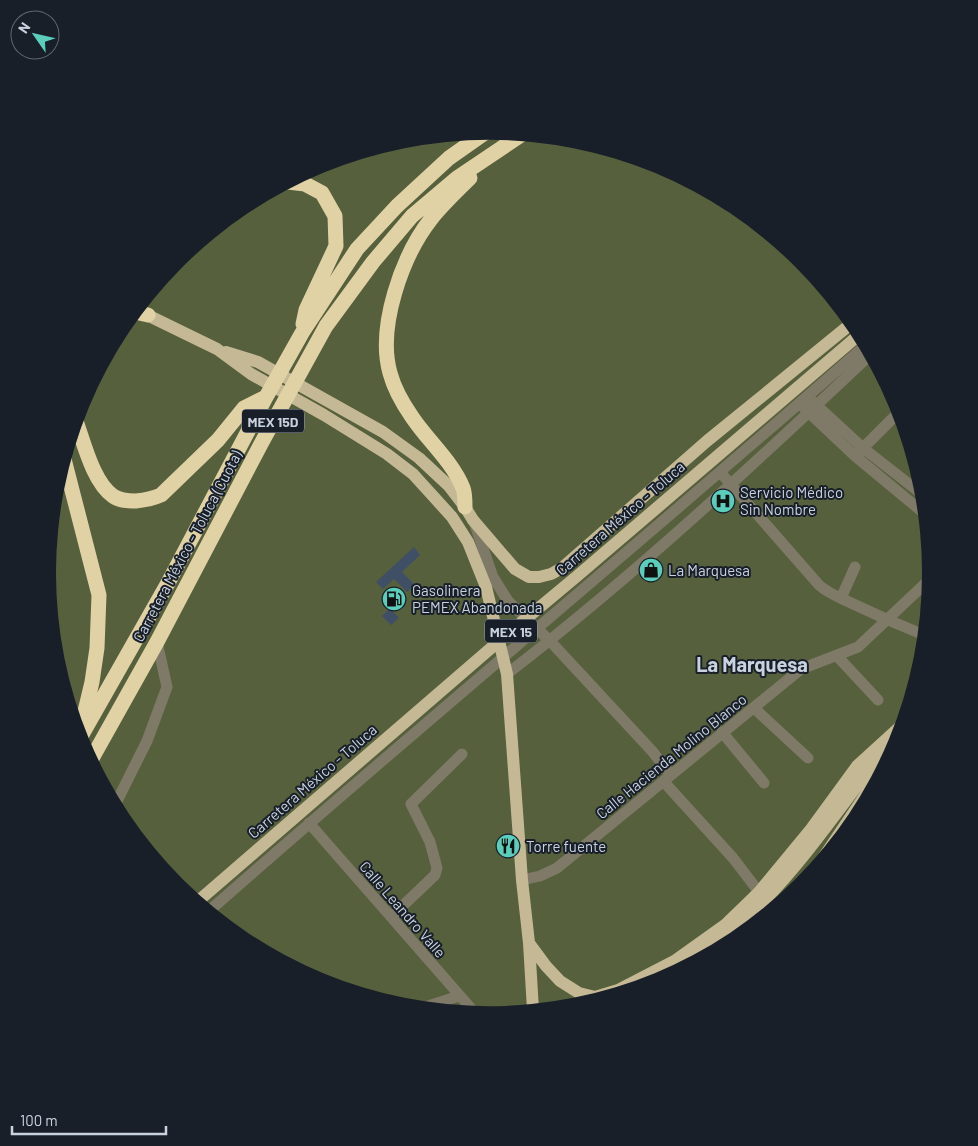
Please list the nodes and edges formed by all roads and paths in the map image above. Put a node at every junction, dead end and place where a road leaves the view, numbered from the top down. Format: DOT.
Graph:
graph roads {
  1 [pos="474,141"];
  2 [pos="511,141"];
  3 [pos="502,146"];
  4 [pos="301,184"];
  5 [pos="144,313"];
  6 [pos="846,328"];
  7 [pos="302,333"];
  8 [pos="853,340"];
  9 [pos="217,350"];
  10 [pos="860,350"];
  11 [pos="865,359"];
  12 [pos="266,396"];
  13 [pos="803,400"];
  14 [pos="813,409"];
  15 [pos="893,418"];
  16 [pos="80,432"];
  17 [pos="859,452"];
  18 [pos="720,472"];
  19 [pos="68,475"];
  20 [pos="904,479"];
  21 [pos="732,484"];
  22 [pos="912,486"];
  23 [pos="896,490"];
  24 [pos="916,507"];
  25 [pos="469,513"];
  26 [pos="452,517"];
  27 [pos="855,567"];
  28 [pos="922,587"];
  29 [pos="841,598"];
  30 [pos="885,620"];
  31 [pos="537,628"];
  32 [pos="917,632"];
  33 [pos="550,641"];
  34 [pos="157,642"];
  35 [pos="837,656"];
  36 [pos="504,658"];
  37 [pos="508,674"];
  38 [pos="878,700"];
  39 [pos="754,708"];
  40 [pos="83,722"];
  41 [pos="85,729"];
  42 [pos="722,732"];
  43 [pos="891,735"];
  44 [pos="883,751"];
  45 [pos="95,752"];
  46 [pos="462,754"];
  47 [pos="808,758"];
  48 [pos="668,779"];
  49 [pos="764,783"];
  50 [pos="119,797"];
  51 [pos="309,823"];
  52 [pos="522,880"];
  53 [pos="759,892"];
  54 [pos="203,897"];
  55 [pos="214,906"];
  56 [pos="391,917"];
  57 [pos="738,926"];
  58 [pos="529,943"];
  59 [pos="640,978"];
  60 [pos="582,995"];
  61 [pos="458,996"];
  62 [pos="438,1003"];
  63 [pos="533,1003"];
  64 [pos="467,1005"];
  1 -- 7 [label="highway, Carretera México - Toluca (Cuota) / MEX 15D"];
  2 -- 3 [label="highway, Carretera México - Toluca (Cuota) / MEX 15D"];
  3 -- 25 [label="highway"];
  3 -- 34 [label="highway, Carretera México - Toluca (Cuota) / MEX 15D"];
  4 -- 7 [label="highway"];
  5 -- 9 [label="main road"];
  6 -- 25 [label="main road"];
  7 -- 12 [label="highway, Carretera México - Toluca (Cuota) / MEX 15D"];
  8 -- 54 [label="main road, Carretera México - Toluca / MEX 15"];
  9 -- 25 [label="main road"];
  9 -- 26 [label="main road"];
  10 -- 13 [label="street"];
  11 -- 14 [label="street"];
  12 -- 16 [label="highway"];
  12 -- 41 [label="highway, Carretera México - Toluca (Cuota) / MEX 15D"];
  13 -- 14 [label="street"];
  13 -- 18 [label="street"];
  14 -- 17 [label="street"];
  14 -- 21 [label="street"];
  15 -- 17 [label="street"];
  17 -- 20 [label="street"];
  17 -- 23 [label="street"];
  18 -- 21 [label="street"];
  18 -- 31 [label="street"];
  19 -- 40 [label="highway"];
  20 -- 22 [label="street"];
  20 -- 23 [label="street"];
  21 -- 29 [label="street"];
  21 -- 33 [label="street"];
  23 -- 24 [label="street"];
  25 -- 26 [label="main road"];
  25 -- 31 [label="street"];
  26 -- 36 [label="main road"];
  27 -- 29 [label="street"];
  28 -- 30 [label="street, Calle Hacienda Molino Blanco"];
  29 -- 30 [label="street"];
  30 -- 32 [label="street"];
  30 -- 35 [label="street, Calle Hacienda Molino Blanco"];
  31 -- 33 [label="street"];
  31 -- 36 [label="street"];
  33 -- 37 [label="street"];
  33 -- 48 [label="street"];
  34 -- 45 [label="highway, Carretera México - Toluca (Cuota) / MEX 15D"];
  34 -- 50 [label="street"];
  35 -- 38 [label="street"];
  35 -- 39 [label="street, Calle Hacienda Molino Blanco"];
  36 -- 37 [label="main road"];
  36 -- 51 [label="street"];
  37 -- 52 [label="main road"];
  39 -- 42 [label="street, Calle Hacienda Molino Blanco"];
  39 -- 47 [label="street"];
  42 -- 48 [label="street, Calle Hacienda Molino Blanco"];
  42 -- 49 [label="street"];
  43 -- 53 [label="main road"];
  44 -- 57 [label="main road"];
  46 -- 56 [label="street"];
  48 -- 52 [label="street, Calle Hacienda Molino Blanco"];
  48 -- 53 [label="street"];
  51 -- 55 [label="street"];
  51 -- 56 [label="street, Calle Leandro Valle"];
  52 -- 58 [label="main road"];
  53 -- 59 [label="main road"];
  56 -- 61 [label="street, Calle Leandro Valle"];
  58 -- 60 [label="main road"];
  58 -- 63 [label="main road"];
  61 -- 62 [label="street"];
  61 -- 64 [label="street, Calle Leandro Valle"];
}
